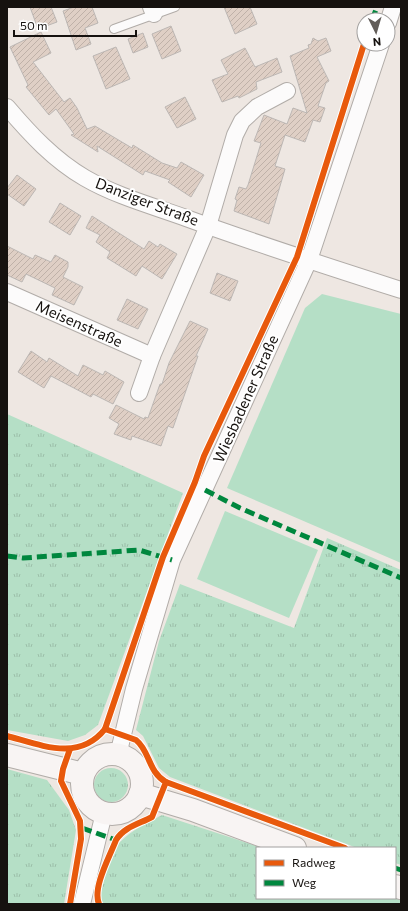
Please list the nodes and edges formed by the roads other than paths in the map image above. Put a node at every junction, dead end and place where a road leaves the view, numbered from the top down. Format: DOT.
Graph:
graph roads {
  1 [pos="175,7"];
  2 [pos="153,10"];
  3 [pos="114,28"];
  4 [pos="378,52"];
  5 [pos="287,90"];
  6 [pos="7,107"];
  7 [pos="208,226"];
  8 [pos="308,260"];
  9 [pos="401,290"];
  10 [pos="7,292"];
  11 [pos="152,356"];
  12 [pos="139,393"];
  13 [pos="7,755"];
  14 [pos="118,755"];
  15 [pos="83,774"];
  16 [pos="140,794"];
  17 [pos="104,813"];
  18 [pos="292,847"];
  19 [pos="82,904"];
  1 -- 2 [label="lane"];
  2 -- 3 [label="lane"];
  4 -- 8 [label="street, Wiesbadener Straße"];
  5 -- 7 [label="street"];
  6 -- 7 [label="street, Danziger Straße"];
  7 -- 8 [label="street, Danziger Straße"];
  7 -- 11 [label="street"];
  8 -- 9 [label="street, Danziger Straße"];
  8 -- 14 [label="street, Wiesbadener Straße"];
  10 -- 11 [label="street, Meisenstraße"];
  11 -- 12 [label="street"];
  13 -- 15 [label="main road"];
  14 -- 15 [label="main road"];
  14 -- 16 [label="main road"];
  15 -- 17 [label="main road"];
  16 -- 17 [label="main road"];
  16 -- 18 [label="main road"];
  17 -- 19 [label="street"];
}
